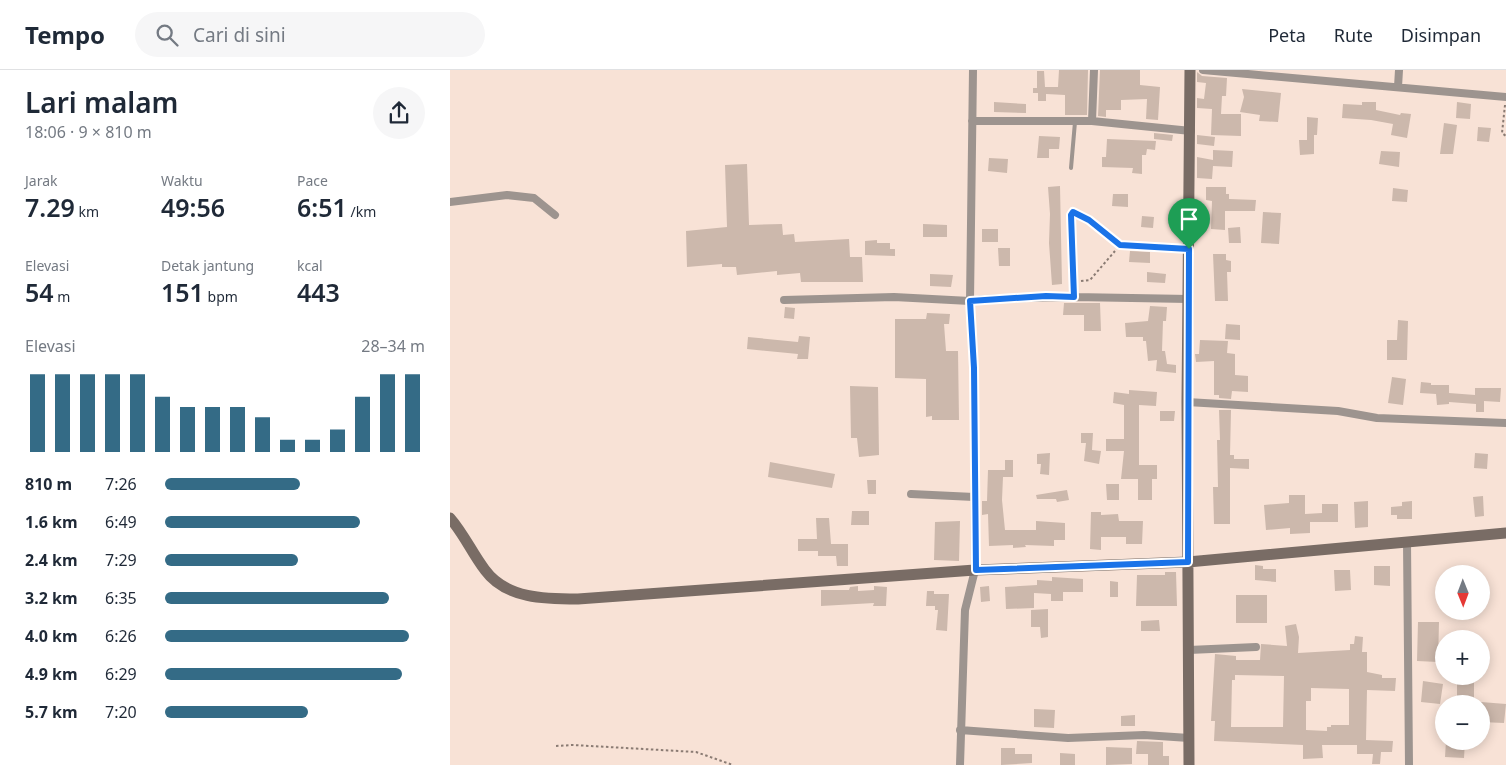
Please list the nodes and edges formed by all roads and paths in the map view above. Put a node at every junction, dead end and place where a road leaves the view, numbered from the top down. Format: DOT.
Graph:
graph roads {
  1 [pos="973,70"];
  2 [pos="1094,70"];
  3 [pos="1190,70"];
  4 [pos="1203,70"];
  5 [pos="1400,70"];
  6 [pos="1398,87"];
  7 [pos="1506,96"];
  8 [pos="972,121"];
  9 [pos="1092,121"];
  10 [pos="1075,122"];
  11 [pos="1191,131"];
  12 [pos="1506,136"];
  13 [pos="1070,168"];
  14 [pos="450,202"];
  15 [pos="555,215"];
  16 [pos="1120,245"];
  17 [pos="1189,249"];
  18 [pos="1074,281"];
  19 [pos="1074,297"];
  20 [pos="1188,299"];
  21 [pos="784,300"];
  22 [pos="970,301"];
  23 [pos="1187,402"];
  24 [pos="1506,423"];
  25 [pos="911,494"];
  26 [pos="974,496"];
  27 [pos="450,518"];
  28 [pos="1506,533"];
  29 [pos="1407,542"];
  30 [pos="1188,562"];
  31 [pos="976,570"];
  32 [pos="1256,647"];
  33 [pos="1189,650"];
  34 [pos="960,730"];
  35 [pos="1189,738"];
  36 [pos="556,746"];
  37 [pos="734,765"];
  38 [pos="960,765"];
  39 [pos="1189,765"];
  40 [pos="1409,765"];
  1 -- 8 [label="street"];
  2 -- 9 [label="street"];
  3 -- 11 [label="street"];
  4 -- 6 [label="street"];
  5 -- 6 [label="street"];
  6 -- 7 [label="street"];
  7 -- 12 [label="path"];
  8 -- 10 [label="street"];
  8 -- 22 [label="street"];
  9 -- 10 [label="street"];
  9 -- 11 [label="street"];
  10 -- 13 [label="lane"];
  11 -- 17 [label="street"];
  14 -- 15 [label="street"];
  16 -- 17 [label="street"];
  16 -- 18 [label="path"];
  16 -- 18 [label="street"];
  17 -- 20 [label="street"];
  18 -- 19 [label="street"];
  19 -- 20 [label="street"];
  19 -- 22 [label="street"];
  20 -- 23 [label="street"];
  21 -- 22 [label="street"];
  22 -- 26 [label="street"];
  23 -- 24 [label="street"];
  23 -- 30 [label="street"];
  25 -- 26 [label="street"];
  26 -- 31 [label="street"];
  27 -- 31 [label="street"];
  28 -- 29 [label="street"];
  29 -- 30 [label="street"];
  29 -- 40 [label="street"];
  30 -- 31 [label="street"];
  30 -- 33 [label="street"];
  31 -- 34 [label="street"];
  32 -- 33 [label="street"];
  33 -- 35 [label="street"];
  34 -- 35 [label="street"];
  34 -- 38 [label="street"];
  35 -- 39 [label="street"];
  36 -- 37 [label="path"];
}
